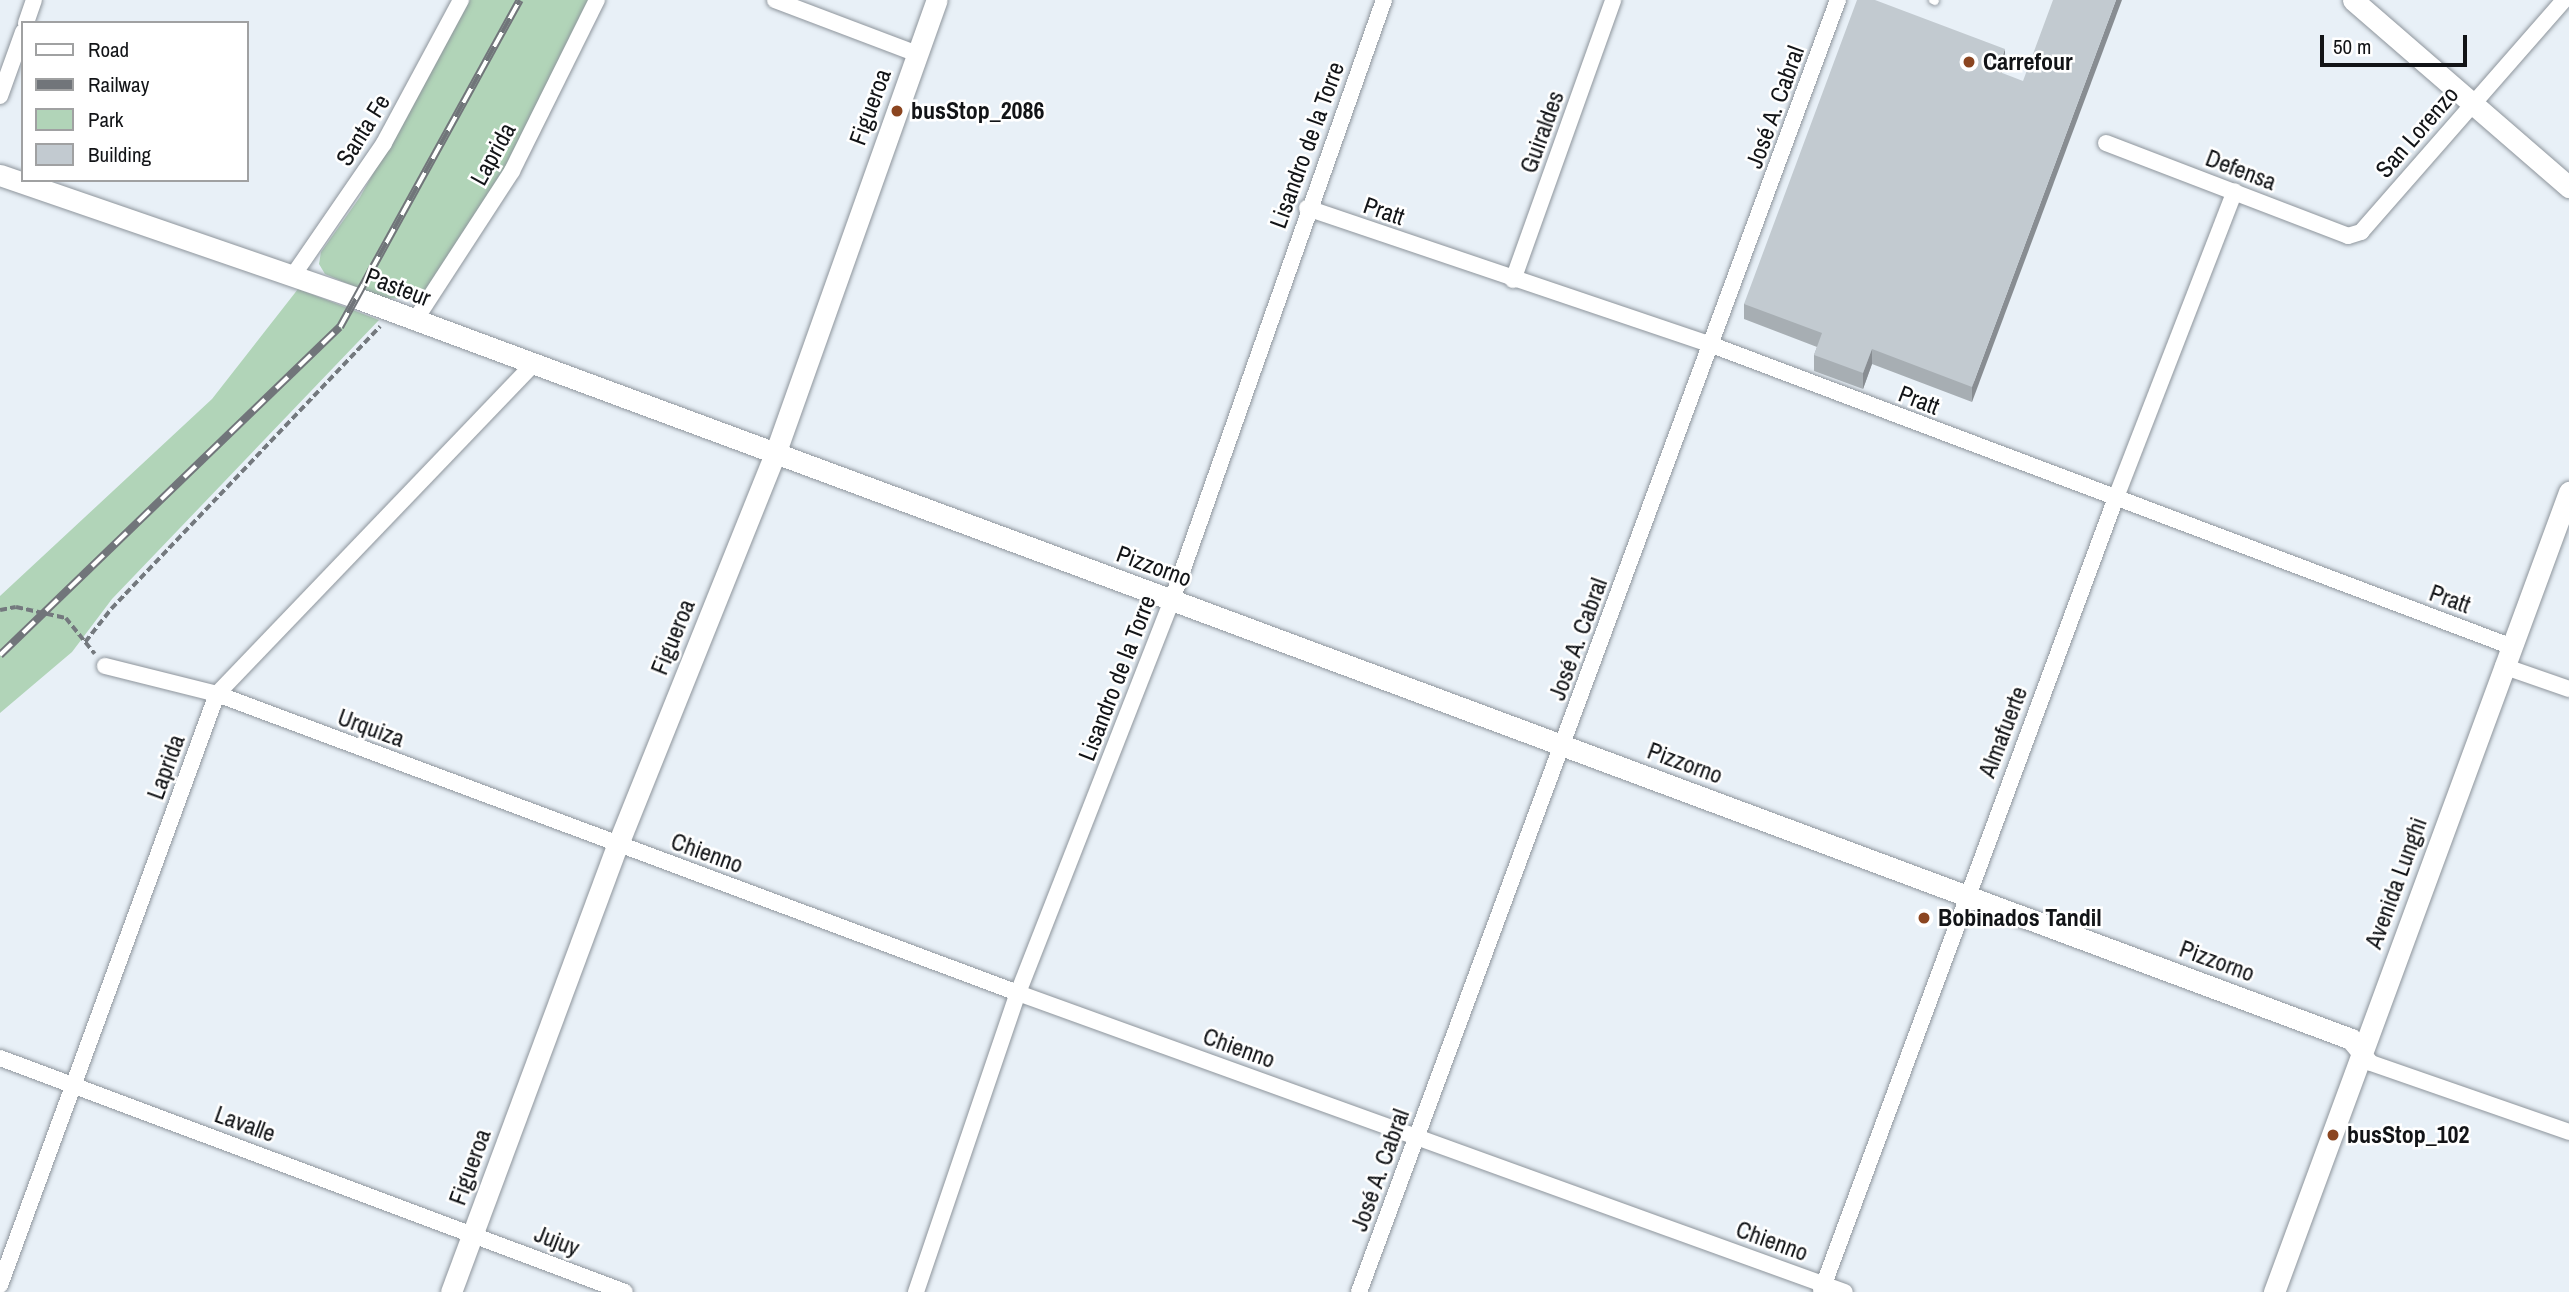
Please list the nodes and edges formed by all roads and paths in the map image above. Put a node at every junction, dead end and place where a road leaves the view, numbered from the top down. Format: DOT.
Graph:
graph roads {
  1 [pos="34,0"];
  2 [pos="461,0"];
  3 [pos="597,0"];
  4 [pos="775,0"];
  5 [pos="937,0"];
  6 [pos="1384,0"];
  7 [pos="1613,0"];
  8 [pos="1838,0"];
  9 [pos="2353,0"];
  10 [pos="2564,0"];
  11 [pos="27,21"];
  12 [pos="21,38"];
  13 [pos="917,54"];
  14 [pos="0,96"];
  15 [pos="2471,104"];
  16 [pos="2106,143"];
  17 [pos="0,175"];
  18 [pos="2569,187"];
  19 [pos="2235,191"];
  20 [pos="1307,208"];
  21 [pos="2361,232"];
  22 [pos="292,277"];
  23 [pos="1513,280"];
  24 [pos="393,313"];
  25 [pos="414,322"];
  26 [pos="1712,345"];
  27 [pos="533,364"];
  28 [pos="775,454"];
  29 [pos="2569,492"];
  30 [pos="2115,500"];
  31 [pos="1172,600"];
  32 [pos="0,610"];
  33 [pos="85,642"];
  34 [pos="2510,646"];
  35 [pos="105,666"];
  36 [pos="2504,666"];
  37 [pos="2569,689"];
  38 [pos="217,694"];
  39 [pos="1563,746"];
  40 [pos="618,844"];
  41 [pos="1967,896"];
  42 [pos="1018,993"];
  43 [pos="2362,1052"];
  44 [pos="0,1058"];
  45 [pos="73,1084"];
  46 [pos="2569,1132"];
  47 [pos="1416,1136"];
  48 [pos="473,1233"];
  49 [pos="0,1285"];
  50 [pos="1822,1288"];
  51 [pos="451,1292"];
  52 [pos="625,1292"];
  53 [pos="916,1292"];
  54 [pos="1359,1292"];
  55 [pos="1845,1292"];
  56 [pos="2274,1292"];
  1 -- 11 [label="street"];
  2 -- 22 [label="street, Santa Fe"];
  3 -- 25 [label="street, Laprida"];
  4 -- 13 [label="street"];
  5 -- 13 [label="street, Figueroa"];
  6 -- 20 [label="street, Lisandro de la Torre"];
  7 -- 23 [label="street, Guiraldes"];
  8 -- 26 [label="street, José A. Cabral"];
  9 -- 15 [label="street"];
  10 -- 15 [label="street, San Lorenzo"];
  12 -- 14 [label="street"];
  13 -- 28 [label="street, Figueroa"];
  15 -- 18 [label="street"];
  15 -- 21 [label="street, San Lorenzo"];
  16 -- 19 [label="street, Defensa"];
  17 -- 22 [label="street, Pasteur"];
  19 -- 21 [label="street, Defensa"];
  19 -- 30 [label="street, Almafuerte"];
  20 -- 23 [label="street, Pratt"];
  20 -- 31 [label="street, Lisandro de la Torre"];
  22 -- 24 [label="street, Pasteur"];
  23 -- 26 [label="street, Pratt"];
  24 -- 25 [label="street, Pasteur"];
  24 -- 33 [label="path"];
  25 -- 27 [label="street, Pasteur"];
  26 -- 30 [label="street, Pratt"];
  26 -- 39 [label="street, José A. Cabral"];
  27 -- 28 [label="street, Pasteur"];
  27 -- 38 [label="street, Laprida"];
  28 -- 31 [label="street, Pizzorno"];
  28 -- 40 [label="street, Figueroa"];
  29 -- 34 [label="street, Avenida Lunghi"];
  30 -- 34 [label="street, Pratt"];
  30 -- 41 [label="street, Almafuerte"];
  31 -- 39 [label="street, Pizzorno"];
  31 -- 42 [label="street, Lisandro de la Torre"];
  32 -- 33 [label="path"];
  33 -- 35 [label="path"];
  34 -- 36 [label="street, Avenida Lunghi"];
  35 -- 38 [label="street, Urquiza"];
  36 -- 37 [label="street"];
  36 -- 43 [label="street, Avenida Lunghi"];
  38 -- 40 [label="street, Urquiza"];
  38 -- 45 [label="street, Laprida"];
  39 -- 41 [label="street, Pizzorno"];
  39 -- 47 [label="street, José A. Cabral"];
  40 -- 42 [label="street, Chienno"];
  40 -- 48 [label="street, Figueroa"];
  41 -- 43 [label="street, Pizzorno"];
  41 -- 50 [label="street, Almafuerte"];
  42 -- 47 [label="street, Chienno"];
  42 -- 53 [label="street, Lisandro de la Torre"];
  43 -- 46 [label="street, Pizzorno"];
  43 -- 56 [label="street, Avenida Lunghi"];
  44 -- 45 [label="street, Lavalle"];
  45 -- 48 [label="street, Lavalle"];
  45 -- 49 [label="street, Laprida"];
  47 -- 50 [label="street, Chienno"];
  47 -- 54 [label="street, José A. Cabral"];
  48 -- 51 [label="street, Figueroa"];
  48 -- 52 [label="street, Jujuy"];
  50 -- 55 [label="street, Chienno"];
}
